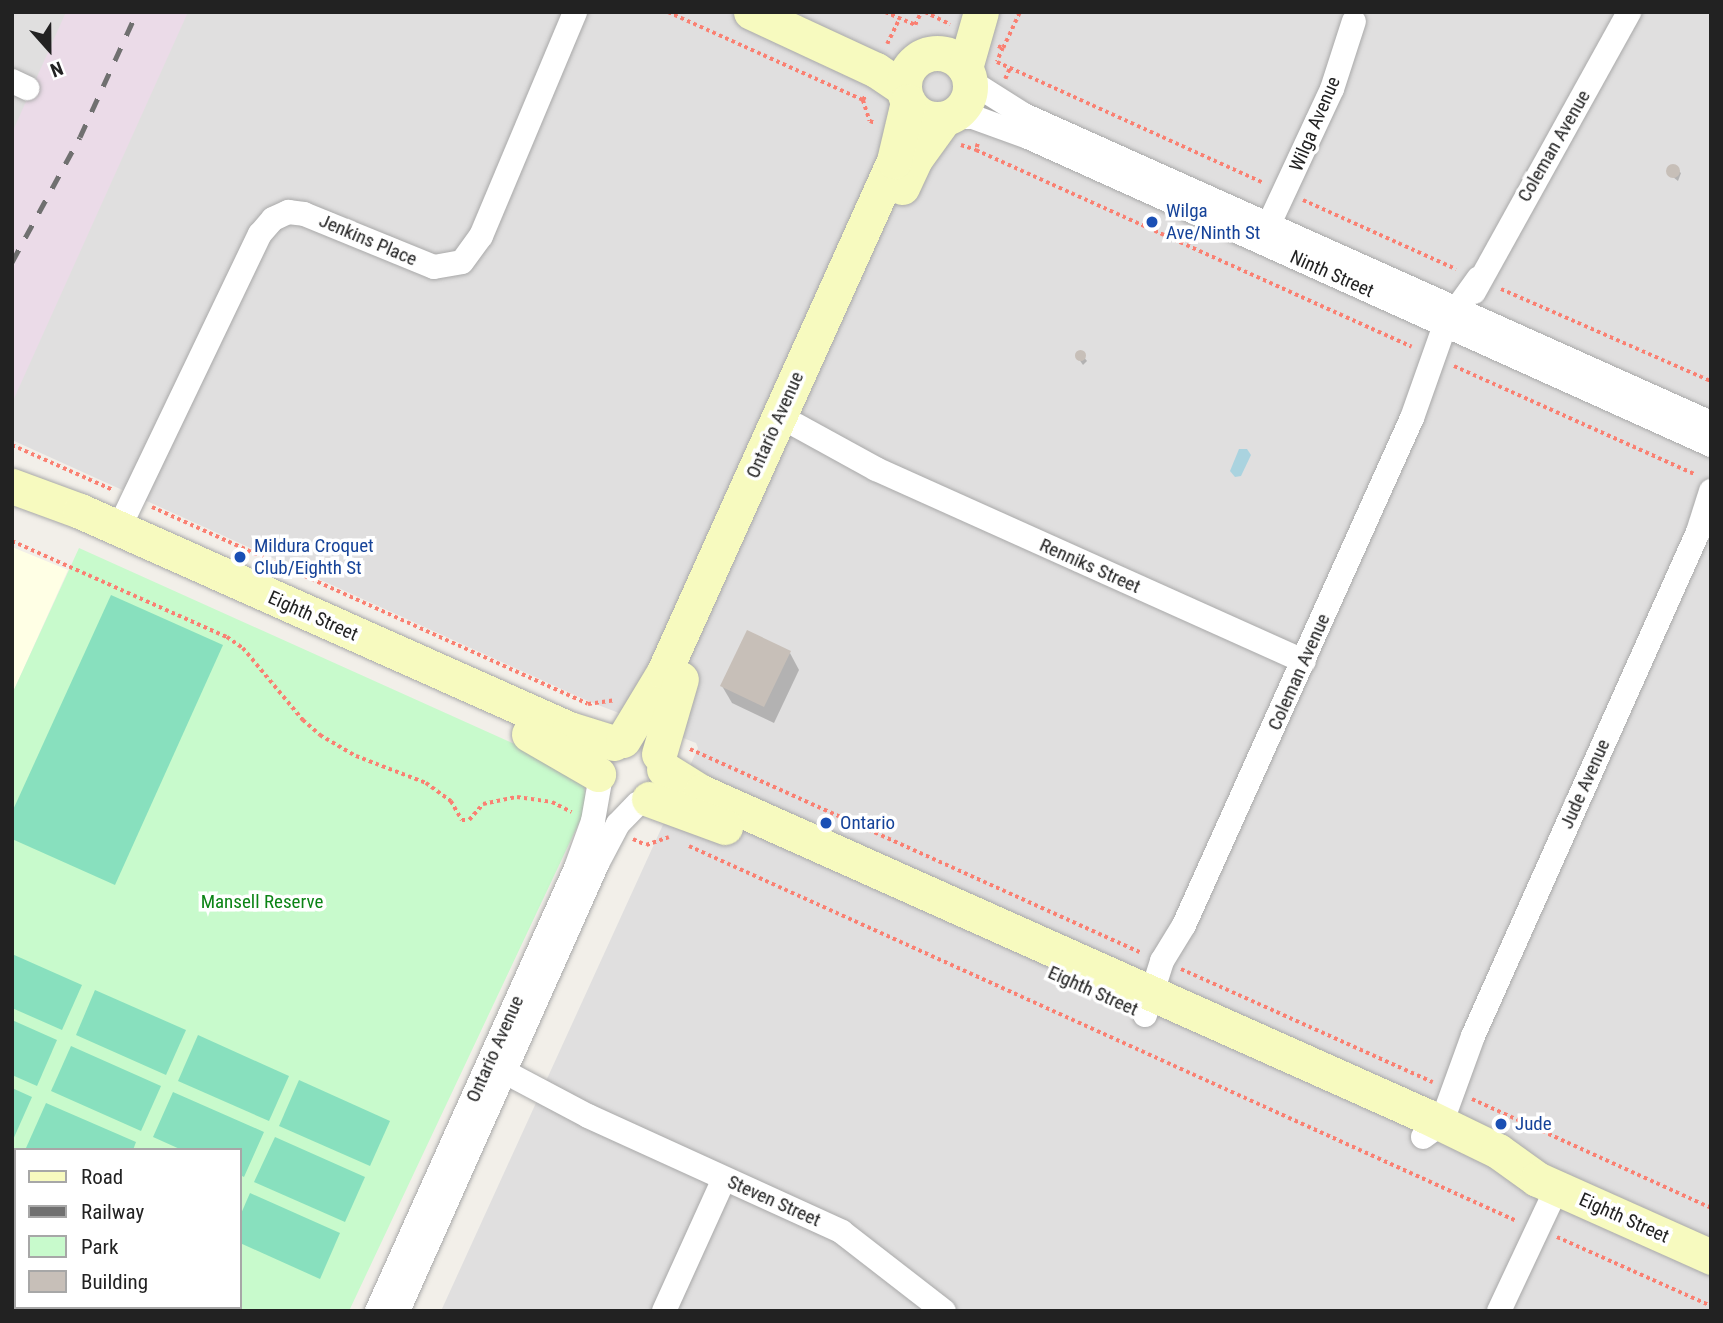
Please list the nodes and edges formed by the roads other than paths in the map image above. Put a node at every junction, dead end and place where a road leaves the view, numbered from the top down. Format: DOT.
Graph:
graph roads {
  1 [pos="584,12"];
  2 [pos="751,12"];
  3 [pos="794,12"];
  4 [pos="959,12"];
  5 [pos="981,12"];
  6 [pos="1629,12"];
  7 [pos="1354,21"];
  8 [pos="572,24"];
  9 [pos="967,78"];
  10 [pos="906,95"];
  11 [pos="946,118"];
  12 [pos="1269,224"];
  13 [pos="1456,320"];
  14 [pos="1711,423"];
  15 [pos="792,432"];
  16 [pos="1711,445"];
  17 [pos="1705,484"];
  18 [pos="12,486"];
  19 [pos="12,500"];
  20 [pos="1711,512"];
  21 [pos="131,516"];
  22 [pos="1698,533"];
  23 [pos="1304,662"];
  24 [pos="619,741"];
  25 [pos="599,778"];
  26 [pos="652,781"];
  27 [pos="604,826"];
  28 [pos="1158,986"];
  29 [pos="496,1075"];
  30 [pos="1437,1111"];
  31 [pos="724,1179"];
  32 [pos="1547,1184"];
  33 [pos="1711,1256"];
  34 [pos="377,1311"];
  35 [pos="398,1311"];
  36 [pos="664,1311"];
  37 [pos="944,1311"];
  38 [pos="1500,1311"];
  1 -- 8 [label="street, Jenkins Place"];
  2 -- 10 [label="street"];
  3 -- 9 [label="street, Ninth Street"];
  4 -- 9 [label="street"];
  5 -- 9 [label="street"];
  6 -- 13 [label="street, Coleman Avenue"];
  7 -- 12 [label="street, Wilga Avenue"];
  8 -- 21 [label="street, Jenkins Place"];
  9 -- 10 [label="street, Ontario Avenue"];
  9 -- 11 [label="street, Ontario Avenue"];
  9 -- 12 [label="street, Ninth Street"];
  9 -- 13 [label="street, Ninth Street"];
  10 -- 11 [label="street"];
  10 -- 24 [label="street, Ontario Avenue"];
  11 -- 15 [label="street, Ontario Avenue"];
  12 -- 13 [label="street, Ninth Street"];
  13 -- 14 [label="street, Ninth Street"];
  13 -- 16 [label="street, Ninth Street"];
  13 -- 23 [label="street, Coleman Avenue"];
  15 -- 23 [label="street, Renniks Street"];
  15 -- 26 [label="street, Ontario Avenue"];
  17 -- 22 [label="street, Jude Avenue"];
  18 -- 21 [label="street, Eighth Street"];
  19 -- 25 [label="street, Eighth Street"];
  20 -- 22 [label="street, Jude Avenue"];
  21 -- 24 [label="street, Eighth Street"];
  22 -- 30 [label="street, Jude Avenue"];
  23 -- 28 [label="street, Coleman Avenue"];
  24 -- 25 [label="street"];
  24 -- 26 [label="street"];
  25 -- 26 [label="street"];
  25 -- 27 [label="street, Ontario Avenue"];
  26 -- 27 [label="street, Ontario Avenue"];
  26 -- 28 [label="street, Eighth Street"];
  27 -- 29 [label="street, Ontario Avenue"];
  28 -- 30 [label="street, Eighth Street"];
  29 -- 31 [label="street, Steven Street"];
  29 -- 34 [label="street, Ontario Avenue"];
  29 -- 35 [label="street, Ontario Avenue"];
  30 -- 32 [label="street, Eighth Street"];
  31 -- 36 [label="street"];
  31 -- 37 [label="street, Steven Street"];
  32 -- 33 [label="street, Eighth Street"];
  32 -- 38 [label="street"];
}
